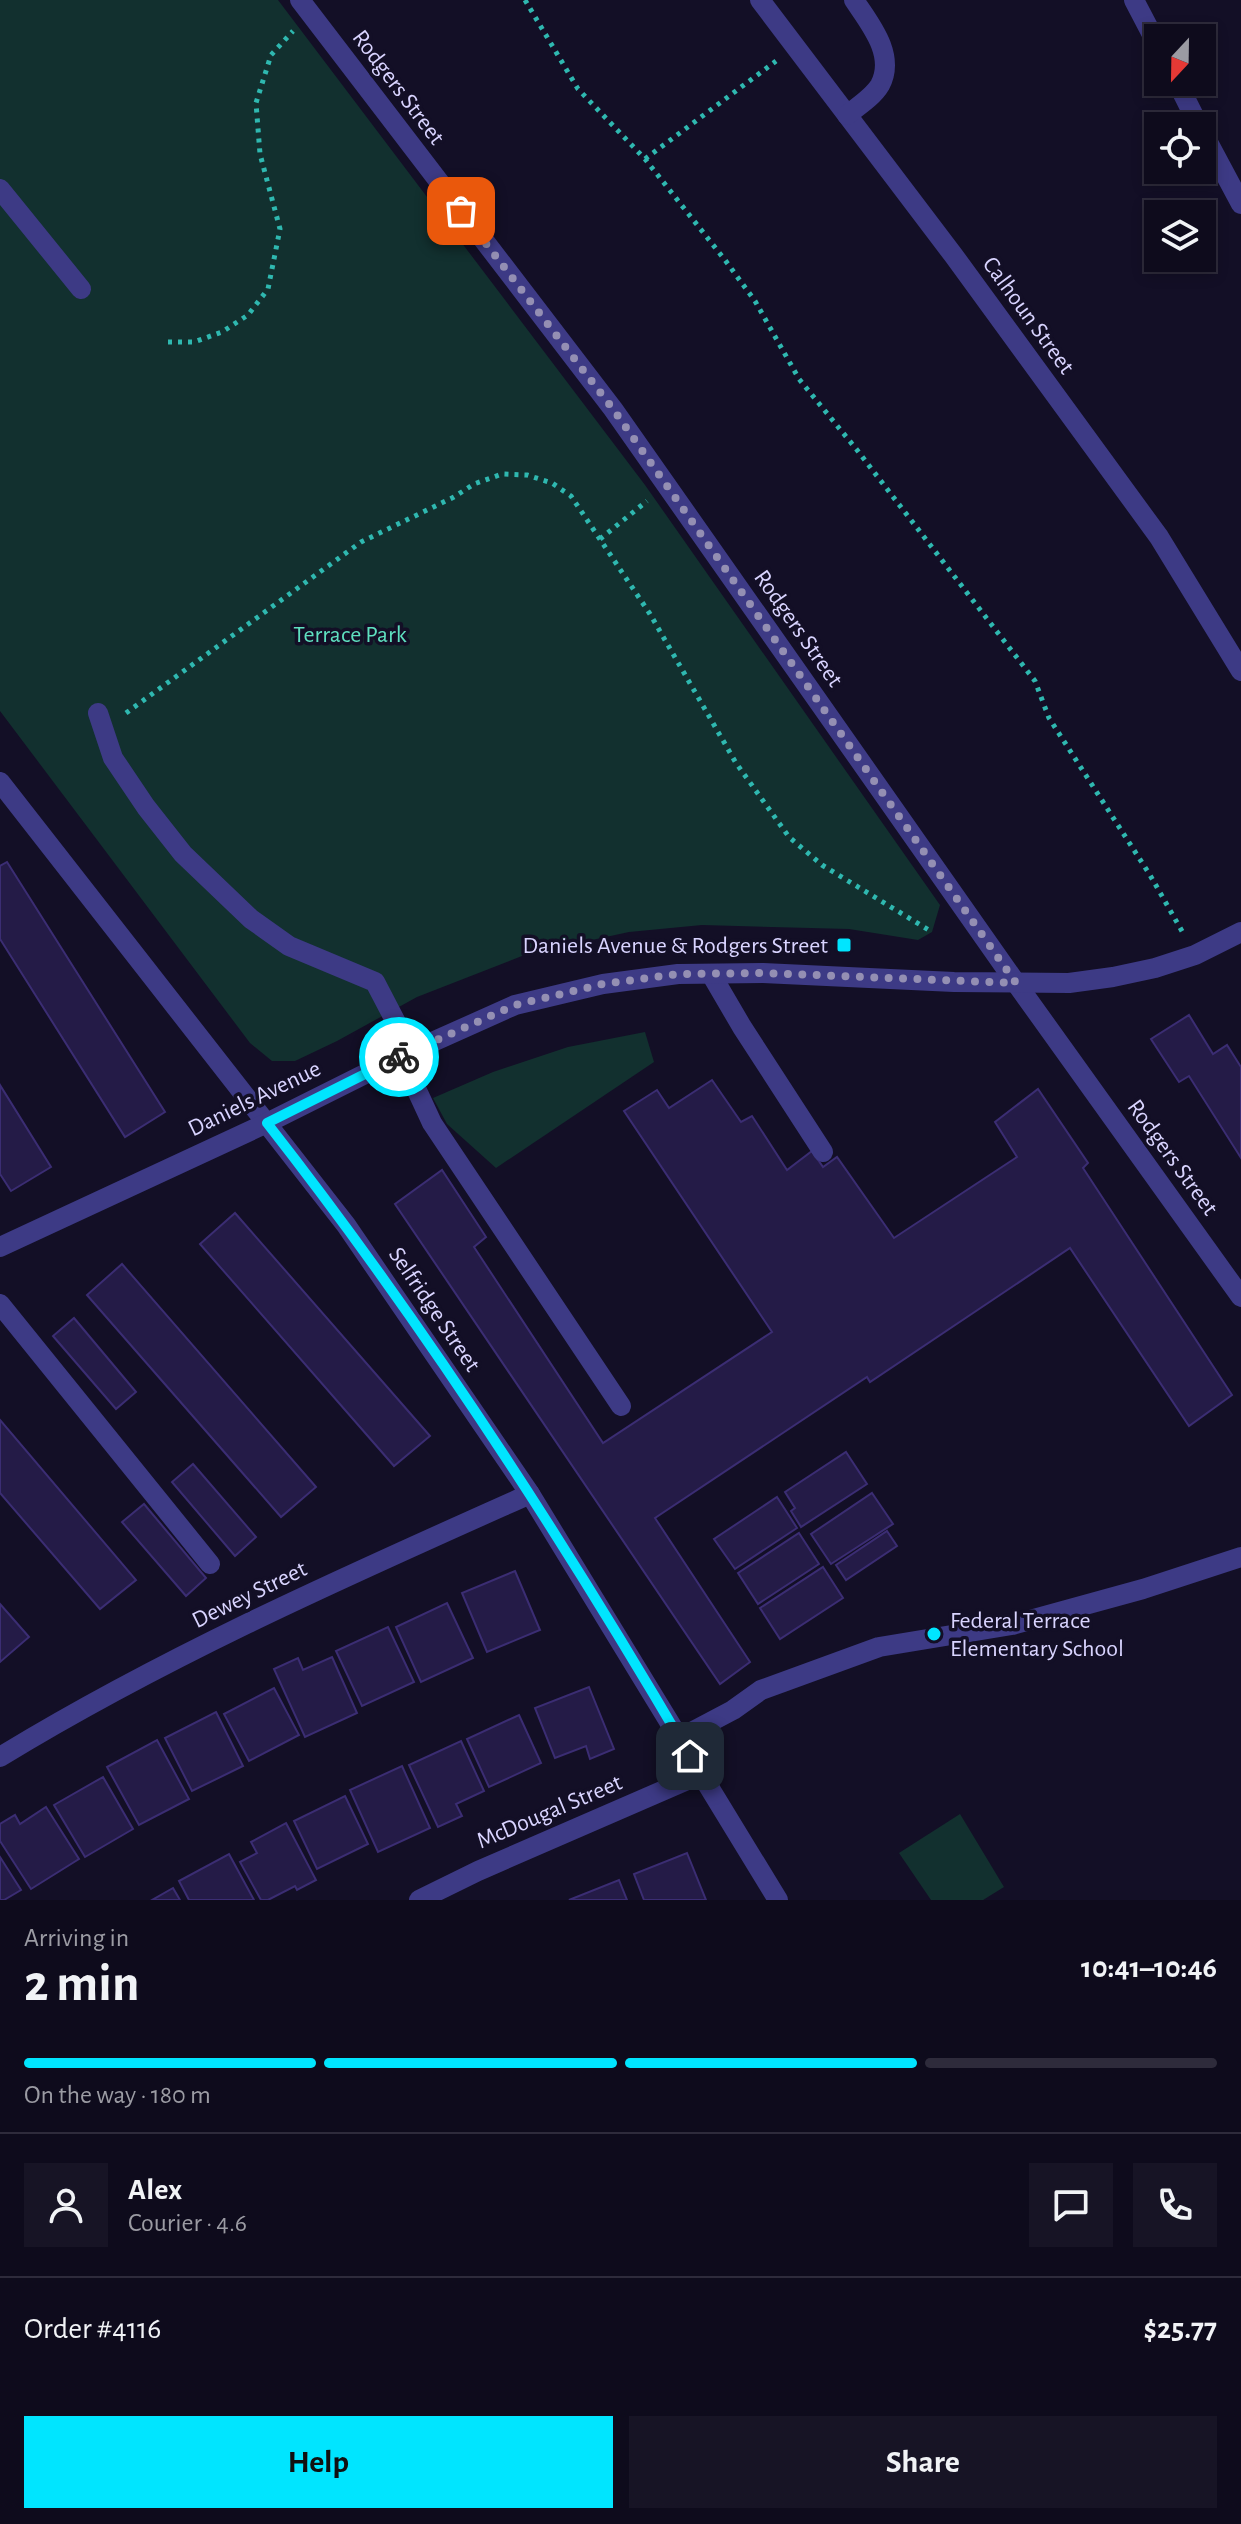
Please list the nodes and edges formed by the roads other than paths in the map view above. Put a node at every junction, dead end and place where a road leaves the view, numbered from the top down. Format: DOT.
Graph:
graph roads {
  1 [pos="760,0"];
  2 [pos="854,0"];
  3 [pos="1134,0"];
  4 [pos="305,6"];
  5 [pos="1147,24"];
  6 [pos="847,115"];
  7 [pos="1216,156"];
  8 [pos="0,189"];
  9 [pos="1241,204"];
  10 [pos="81,289"];
  11 [pos="1241,671"];
  12 [pos="101,722"];
  13 [pos="0,782"];
  14 [pos="1241,932"];
  15 [pos="711,974"];
  16 [pos="1016,983"];
  17 [pos="406,1053"];
  18 [pos="267,1123"];
  19 [pos="823,1152"];
  20 [pos="0,1247"];
  21 [pos="1239,1292"];
  22 [pos="0,1304"];
  23 [pos="621,1406"];
  24 [pos="530,1494"];
  25 [pos="1241,1557"];
  26 [pos="210,1564"];
  27 [pos="680,1738"];
  28 [pos="0,1757"];
  29 [pos="701,1774"];
  30 [pos="419,1900"];
  31 [pos="778,1900"];
  1 -- 6 [label="street, Calhoun Street"];
  2 -- 6 [label="street"];
  3 -- 5 [label="street"];
  4 -- 16 [label="street, Rodgers Street"];
  6 -- 11 [label="street, Calhoun Street"];
  7 -- 9 [label="street"];
  8 -- 10 [label="street"];
  12 -- 17 [label="street"];
  13 -- 18 [label="street, Selfridge Street"];
  14 -- 16 [label="street, Daniels Avenue"];
  15 -- 16 [label="street, Daniels Avenue"];
  15 -- 17 [label="street, Daniels Avenue"];
  15 -- 19 [label="street"];
  16 -- 21 [label="street, Rodgers Street"];
  17 -- 18 [label="street, Daniels Avenue"];
  17 -- 23 [label="street"];
  18 -- 20 [label="street, Daniels Avenue"];
  18 -- 24 [label="street, Selfridge Street"];
  22 -- 26 [label="street"];
  24 -- 27 [label="street, Selfridge Street"];
  24 -- 28 [label="street, Dewey Street"];
  25 -- 27 [label="street"];
  27 -- 29 [label="street, Selfridge Street"];
  29 -- 30 [label="street, McDougal Street"];
  29 -- 31 [label="street, Selfridge Street"];
}
